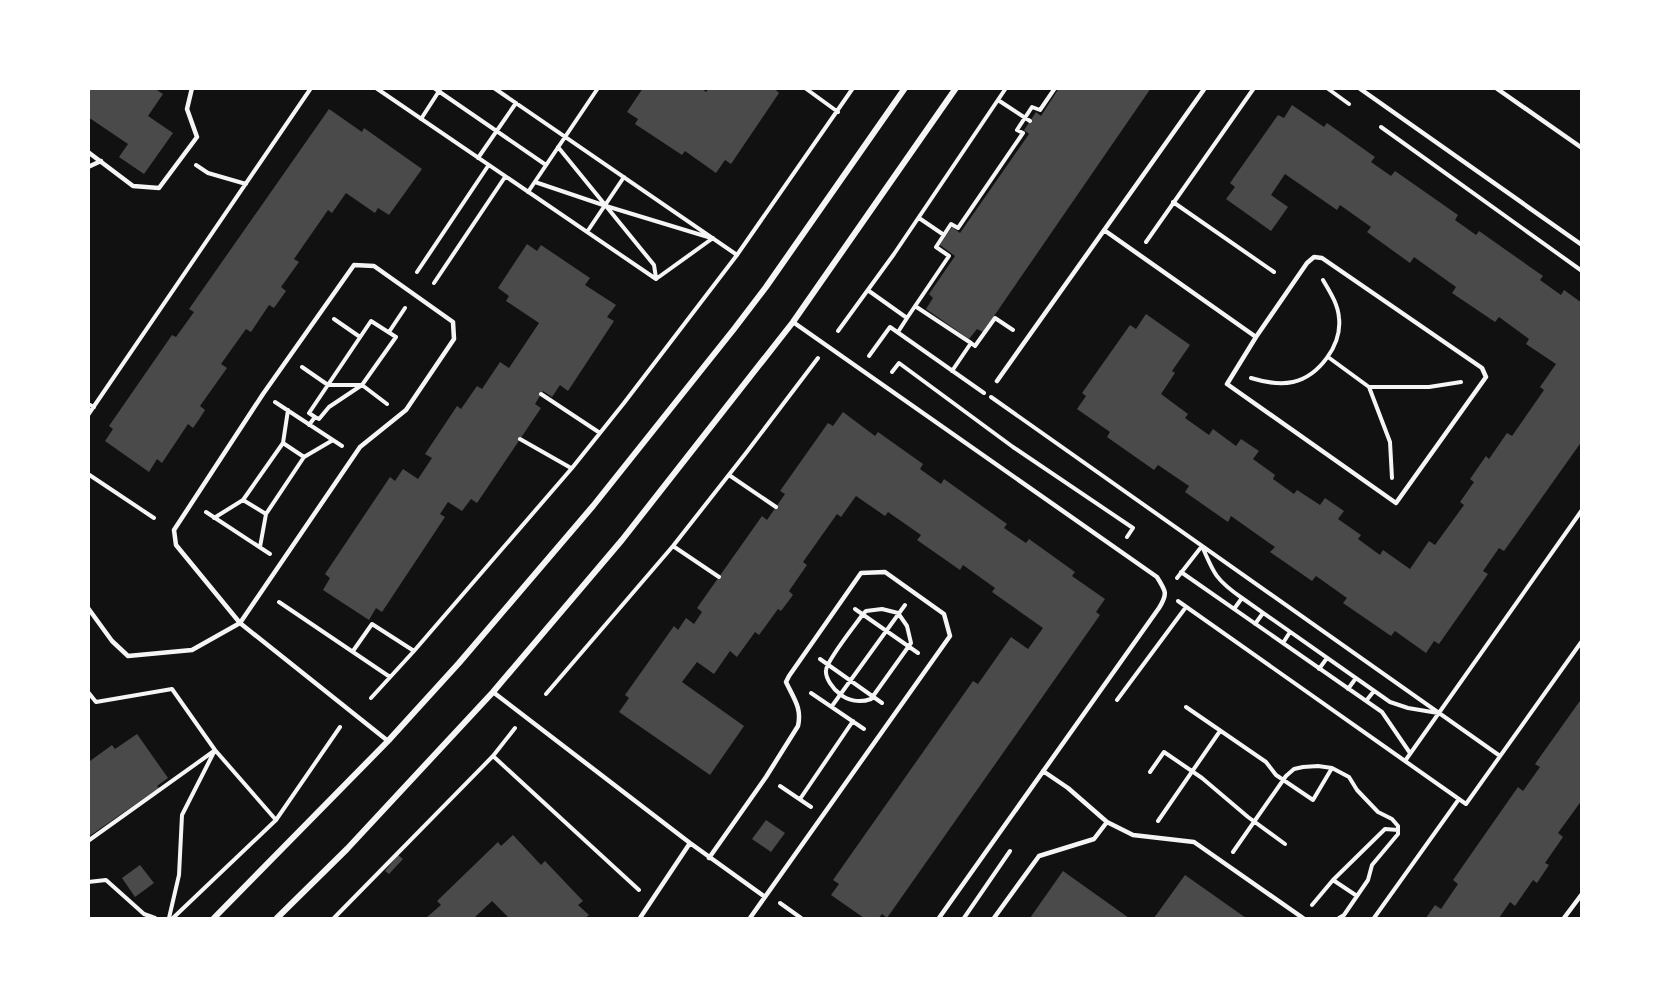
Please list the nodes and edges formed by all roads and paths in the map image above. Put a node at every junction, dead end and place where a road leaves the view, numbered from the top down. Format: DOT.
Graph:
graph roads {
  1 [pos="192,88"];
  2 [pos="311,88"];
  3 [pos="376,88"];
  4 [pos="434,88"];
  5 [pos="494,88"];
  6 [pos="598,88"];
  7 [pos="805,88"];
  8 [pos="853,88"];
  9 [pos="905,88"];
  10 [pos="956,88"];
  11 [pos="1006,88"];
  12 [pos="1055,88"];
  13 [pos="1205,88"];
  14 [pos="1254,88"];
  15 [pos="1327,88"];
  16 [pos="1359,88"];
  17 [pos="1496,88"];
  18 [pos="440,90"];
  19 [pos="998,100"];
  20 [pos="516,104"];
  21 [pos="1356,109"];
  22 [pos="838,112"];
  23 [pos="1025,118"];
  24 [pos="421,119"];
  25 [pos="1030,121"];
  26 [pos="1374,122"];
  27 [pos="496,131"];
  28 [pos="565,137"];
  29 [pos="558,147"];
  30 [pos="1581,148"];
  31 [pos="88,152"];
  32 [pos="183,156"];
  33 [pos="478,158"];
  34 [pos="100,161"];
  35 [pos="488,165"];
  36 [pos="546,165"];
  37 [pos="88,167"];
  38 [pos="505,177"];
  39 [pos="624,177"];
  40 [pos="535,182"];
  41 [pos="246,184"];
  42 [pos="528,192"];
  43 [pos="1173,202"];
  44 [pos="606,206"];
  45 [pos="919,218"];
  46 [pos="1160,221"];
  47 [pos="1104,230"];
  48 [pos="587,232"];
  49 [pos="944,235"];
  50 [pos="713,238"];
  51 [pos="1581,245"];
  52 [pos="737,255"];
  53 [pos="1581,271"];
  54 [pos="417,272"];
  55 [pos="1274,272"];
  56 [pos="1321,276"];
  57 [pos="656,279"];
  58 [pos="434,283"];
  59 [pos="869,291"];
  60 [pos="406,305"];
  61 [pos="915,306"];
  62 [pos="322,310"];
  63 [pos="907,318"];
  64 [pos="794,322"];
  65 [pos="890,327"];
  66 [pos="838,331"];
  67 [pos="389,332"];
  68 [pos="898,332"];
  69 [pos="1016,332"];
  70 [pos="360,337"];
  71 [pos="1256,337"];
  72 [pos="971,343"];
  73 [pos="1328,357"];
  74 [pos="289,358"];
  75 [pos="818,358"];
  76 [pos="952,371"];
  77 [pos="1232,376"];
  78 [pos="997,381"];
  79 [pos="1467,381"];
  80 [pos="362,384"];
  81 [pos="884,384"];
  82 [pos="328,385"];
  83 [pos="1370,387"];
  84 [pos="263,394"];
  85 [pos="541,394"];
  86 [pos="88,404"];
  87 [pos="94,407"];
  88 [pos="288,410"];
  89 [pos="88,415"];
  90 [pos="399,415"];
  91 [pos="315,417"];
  92 [pos="309,425"];
  93 [pos="600,433"];
  94 [pos="520,439"];
  95 [pos="333,440"];
  96 [pos="283,443"];
  97 [pos="355,454"];
  98 [pos="304,457"];
  99 [pos="572,468"];
  100 [pos="88,474"];
  101 [pos="729,475"];
  102 [pos="1392,479"];
  103 [pos="243,500"];
  104 [pos="192,503"];
  105 [pos="776,507"];
  106 [pos="1581,510"];
  107 [pos="266,514"];
  108 [pos="154,518"];
  109 [pos="214,518"];
  110 [pos="673,546"];
  111 [pos="1202,546"];
  112 [pos="260,547"];
  113 [pos="1119,551"];
  114 [pos="282,562"];
  115 [pos="1181,572"];
  116 [pos="719,577"];
  117 [pos="914,592"];
  118 [pos="1166,592"];
  119 [pos="1242,598"];
  120 [pos="842,600"];
  121 [pos="279,602"];
  122 [pos="1186,607"];
  123 [pos="88,608"];
  124 [pos="1234,609"];
  125 [pos="898,613"];
  126 [pos="1263,613"];
  127 [pos="863,614"];
  128 [pos="240,623"];
  129 [pos="1255,624"];
  130 [pos="886,630"];
  131 [pos="1290,632"];
  132 [pos="1581,641"];
  133 [pos="1283,643"];
  134 [pos="908,646"];
  135 [pos="807,650"];
  136 [pos="353,651"];
  137 [pos="414,651"];
  138 [pos="1327,657"];
  139 [pos="931,662"];
  140 [pos="827,664"];
  141 [pos="1319,669"];
  142 [pos="390,676"];
  143 [pos="789,676"];
  144 [pos="1356,678"];
  145 [pos="851,681"];
  146 [pos="1348,689"];
  147 [pos="1374,691"];
  148 [pos="88,692"];
  149 [pos="493,692"];
  150 [pos="546,694"];
  151 [pos="841,695"];
  152 [pos="873,696"];
  153 [pos="371,698"];
  154 [pos="1366,701"];
  155 [pos="1115,703"];
  156 [pos="832,706"];
  157 [pos="1186,706"];
  158 [pos="896,712"];
  159 [pos="1439,713"];
  160 [pos="853,721"];
  161 [pos="519,723"];
  162 [pos="340,727"];
  163 [pos="1220,731"];
  164 [pos="878,737"];
  165 [pos="388,741"];
  166 [pos="215,750"];
  167 [pos="1410,753"];
  168 [pos="493,756"];
  169 [pos="1500,756"];
  170 [pos="1405,761"];
  171 [pos="1332,768"];
  172 [pos="1042,771"];
  173 [pos="1193,771"];
  174 [pos="1150,772"];
  175 [pos="766,777"];
  176 [pos="1283,780"];
  177 [pos="800,799"];
  178 [pos="1459,799"];
  179 [pos="823,814"];
  180 [pos="276,820"];
  181 [pos="1255,821"];
  182 [pos="1107,822"];
  183 [pos="1398,830"];
  184 [pos="1149,837"];
  185 [pos="88,842"];
  186 [pos="690,843"];
  187 [pos="1285,844"];
  188 [pos="1011,849"];
  189 [pos="710,858"];
  190 [pos="1225,864"];
  191 [pos="1334,880"];
  192 [pos="88,882"];
  193 [pos="639,890"];
  194 [pos="1581,894"];
  195 [pos="1357,896"];
  196 [pos="765,897"];
  197 [pos="1296,914"];
  198 [pos="155,918"];
  199 [pos="171,918"];
  200 [pos="214,918"];
  201 [pos="277,918"];
  202 [pos="334,918"];
  203 [pos="640,918"];
  204 [pos="750,918"];
  205 [pos="801,918"];
  206 [pos="939,918"];
  207 [pos="964,918"];
  208 [pos="994,918"];
  209 [pos="1303,918"];
  210 [pos="1339,918"];
  211 [pos="1374,918"];
  212 [pos="1564,918"];
  1 -- 32 [label="lane"];
  2 -- 41 [label="path"];
  3 -- 24 [label="path"];
  4 -- 18 [label="path"];
  5 -- 20 [label="path"];
  6 -- 28 [label="path"];
  7 -- 22 [label="path"];
  8 -- 22 [label="path"];
  9 -- 165 [label="street"];
  10 -- 64 [label="street"];
  11 -- 19 [label="path"];
  12 -- 23 [label="path"];
  13 -- 47 [label="lane"];
  14 -- 43 [label="path"];
  15 -- 21 [label="path"];
  16 -- 51 [label="lane"];
  17 -- 30 [label="lane"];
  18 -- 24 [label="path"];
  18 -- 27 [label="path"];
  19 -- 23 [label="path"];
  19 -- 45 [label="path"];
  20 -- 27 [label="path"];
  20 -- 28 [label="path"];
  22 -- 52 [label="path"];
  23 -- 25 [label="path"];
  23 -- 49 [label="path"];
  24 -- 33 [label="path"];
  26 -- 53 [label="path"];
  27 -- 33 [label="path"];
  27 -- 36 [label="path"];
  28 -- 29 [label="path"];
  28 -- 39 [label="path"];
  29 -- 36 [label="path"];
  29 -- 44 [label="path"];
  31 -- 34 [label="lane"];
  32 -- 34 [label="lane"];
  32 -- 41 [label="path"];
  33 -- 35 [label="path"];
  34 -- 37 [label="lane"];
  35 -- 38 [label="path"];
  35 -- 54 [label="path"];
  36 -- 40 [label="path"];
  38 -- 42 [label="path"];
  38 -- 58 [label="path"];
  39 -- 44 [label="path"];
  39 -- 50 [label="path"];
  40 -- 42 [label="path"];
  40 -- 44 [label="path"];
  41 -- 87 [label="path"];
  42 -- 48 [label="path"];
  43 -- 46 [label="path"];
  43 -- 55 [label="path"];
  44 -- 48 [label="path"];
  44 -- 50 [label="path"];
  44 -- 57 [label="path"];
  45 -- 49 [label="path"];
  45 -- 59 [label="path"];
  47 -- 71 [label="lane"];
  47 -- 78 [label="lane"];
  48 -- 57 [label="path"];
  49 -- 61 [label="path"];
  50 -- 52 [label="path"];
  50 -- 57 [label="path"];
  52 -- 93 [label="path"];
  56 -- 73 [label="path"];
  59 -- 63 [label="path"];
  59 -- 66 [label="path"];
  60 -- 67 [label="path"];
  61 -- 63 [label="path"];
  61 -- 72 [label="path"];
  62 -- 70 [label="path"];
  62 -- 74 [label="lane"];
  62 -- 90 [label="lane"];
  63 -- 68 [label="path"];
  64 -- 81 [label="lane"];
  64 -- 149 [label="street"];
  65 -- 68 [label="path"];
  67 -- 70 [label="path"];
  67 -- 80 [label="path"];
  68 -- 76 [label="path"];
  69 -- 72 [label="path"];
  70 -- 82 [label="path"];
  71 -- 77 [label="lane"];
  71 -- 77 [label="lane"];
  72 -- 76 [label="path"];
  73 -- 77 [label="path"];
  73 -- 83 [label="path"];
  74 -- 82 [label="path"];
  74 -- 84 [label="lane"];
  75 -- 101 [label="path"];
  76 -- 111 [label="path"];
  79 -- 83 [label="path"];
  80 -- 82 [label="path"];
  80 -- 90 [label="path"];
  80 -- 91 [label="path"];
  81 -- 113 [label="lane"];
  81 -- 113 [label="path"];
  82 -- 91 [label="path"];
  83 -- 102 [label="path"];
  84 -- 88 [label="path"];
  84 -- 104 [label="lane"];
  85 -- 93 [label="path"];
  86 -- 87 [label="path"];
  87 -- 89 [label="path"];
  88 -- 92 [label="path"];
  88 -- 96 [label="path"];
  90 -- 97 [label="lane"];
  91 -- 92 [label="path"];
  92 -- 95 [label="path"];
  93 -- 99 [label="path"];
  94 -- 99 [label="path"];
  95 -- 97 [label="path"];
  95 -- 98 [label="path"];
  96 -- 98 [label="path"];
  96 -- 103 [label="path"];
  97 -- 114 [label="lane"];
  98 -- 107 [label="path"];
  99 -- 137 [label="path"];
  100 -- 108 [label="path"];
  101 -- 105 [label="path"];
  101 -- 110 [label="path"];
  103 -- 107 [label="path"];
  103 -- 109 [label="path"];
  104 -- 109 [label="path"];
  104 -- 128 [label="lane"];
  106 -- 159 [label="path"];
  107 -- 112 [label="path"];
  109 -- 112 [label="path"];
  110 -- 116 [label="path"];
  110 -- 150 [label="path"];
  111 -- 115 [label="path"];
  111 -- 119 [label="path"];
  111 -- 159 [label="path"];
  112 -- 114 [label="path"];
  113 -- 118 [label="lane"];
  114 -- 128 [label="lane"];
  115 -- 118 [label="path"];
  115 -- 124 [label="path"];
  117 -- 120 [label="lane"];
  117 -- 125 [label="path"];
  117 -- 139 [label="lane"];
  118 -- 122 [label="path"];
  118 -- 172 [label="lane"];
  119 -- 124 [label="path"];
  119 -- 126 [label="path"];
  120 -- 127 [label="path"];
  120 -- 135 [label="lane"];
  121 -- 136 [label="path"];
  122 -- 155 [label="path"];
  122 -- 170 [label="path"];
  123 -- 128 [label="lane"];
  124 -- 129 [label="path"];
  125 -- 127 [label="path"];
  125 -- 130 [label="path"];
  125 -- 134 [label="path"];
  126 -- 129 [label="path"];
  126 -- 131 [label="path"];
  127 -- 130 [label="path"];
  127 -- 140 [label="path"];
  128 -- 165 [label="lane"];
  129 -- 133 [label="path"];
  130 -- 134 [label="path"];
  130 -- 145 [label="path"];
  131 -- 133 [label="path"];
  131 -- 138 [label="path"];
  132 -- 169 [label="path"];
  133 -- 141 [label="path"];
  134 -- 139 [label="path"];
  134 -- 152 [label="path"];
  135 -- 140 [label="path"];
  135 -- 143 [label="lane"];
  136 -- 137 [label="path"];
  136 -- 142 [label="path"];
  137 -- 142 [label="path"];
  138 -- 141 [label="path"];
  138 -- 144 [label="path"];
  139 -- 158 [label="lane"];
  140 -- 145 [label="path"];
  140 -- 151 [label="path"];
  141 -- 146 [label="path"];
  142 -- 153 [label="path"];
  143 -- 156 [label="path"];
  143 -- 175 [label="lane"];
  144 -- 146 [label="path"];
  144 -- 147 [label="path"];
  145 -- 151 [label="path"];
  145 -- 152 [label="path"];
  146 -- 154 [label="path"];
  147 -- 154 [label="path"];
  147 -- 159 [label="path"];
  148 -- 166 [label="path"];
  149 -- 186 [label="lane"];
  149 -- 201 [label="street"];
  151 -- 152 [label="path"];
  151 -- 156 [label="path"];
  152 -- 158 [label="path"];
  154 -- 167 [label="path"];
  156 -- 160 [label="path"];
  157 -- 163 [label="path"];
  158 -- 164 [label="lane"];
  159 -- 167 [label="path"];
  159 -- 169 [label="path"];
  160 -- 164 [label="path"];
  160 -- 177 [label="path"];
  161 -- 168 [label="path"];
  162 -- 180 [label="path"];
  163 -- 173 [label="path"];
  163 -- 176 [label="path"];
  164 -- 179 [label="lane"];
  165 -- 200 [label="street"];
  166 -- 180 [label="path"];
  166 -- 185 [label="path"];
  166 -- 199 [label="path"];
  167 -- 170 [label="path"];
  168 -- 193 [label="path"];
  168 -- 202 [label="path"];
  169 -- 178 [label="path"];
  170 -- 178 [label="path"];
  171 -- 176 [label="path"];
  171 -- 176 [label="path"];
  171 -- 183 [label="path"];
  172 -- 182 [label="lane"];
  172 -- 206 [label="lane"];
  173 -- 174 [label="path"];
  173 -- 181 [label="path"];
  173 -- 184 [label="path"];
  175 -- 177 [label="path"];
  175 -- 189 [label="lane"];
  176 -- 181 [label="path"];
  177 -- 179 [label="path"];
  178 -- 211 [label="path"];
  179 -- 196 [label="lane"];
  180 -- 199 [label="path"];
  181 -- 187 [label="path"];
  181 -- 190 [label="path"];
  182 -- 184 [label="lane"];
  182 -- 208 [label="lane"];
  183 -- 191 [label="path"];
  183 -- 195 [label="path"];
  184 -- 190 [label="lane"];
  186 -- 189 [label="lane"];
  186 -- 203 [label="lane"];
  188 -- 207 [label="path"];
  189 -- 196 [label="lane"];
  190 -- 197 [label="lane"];
  191 -- 195 [label="path"];
  191 -- 197 [label="path"];
  192 -- 198 [label="path"];
  194 -- 212 [label="lane"];
  195 -- 210 [label="path"];
  196 -- 204 [label="lane"];
  196 -- 205 [label="path"];
  197 -- 209 [label="lane"];
}
